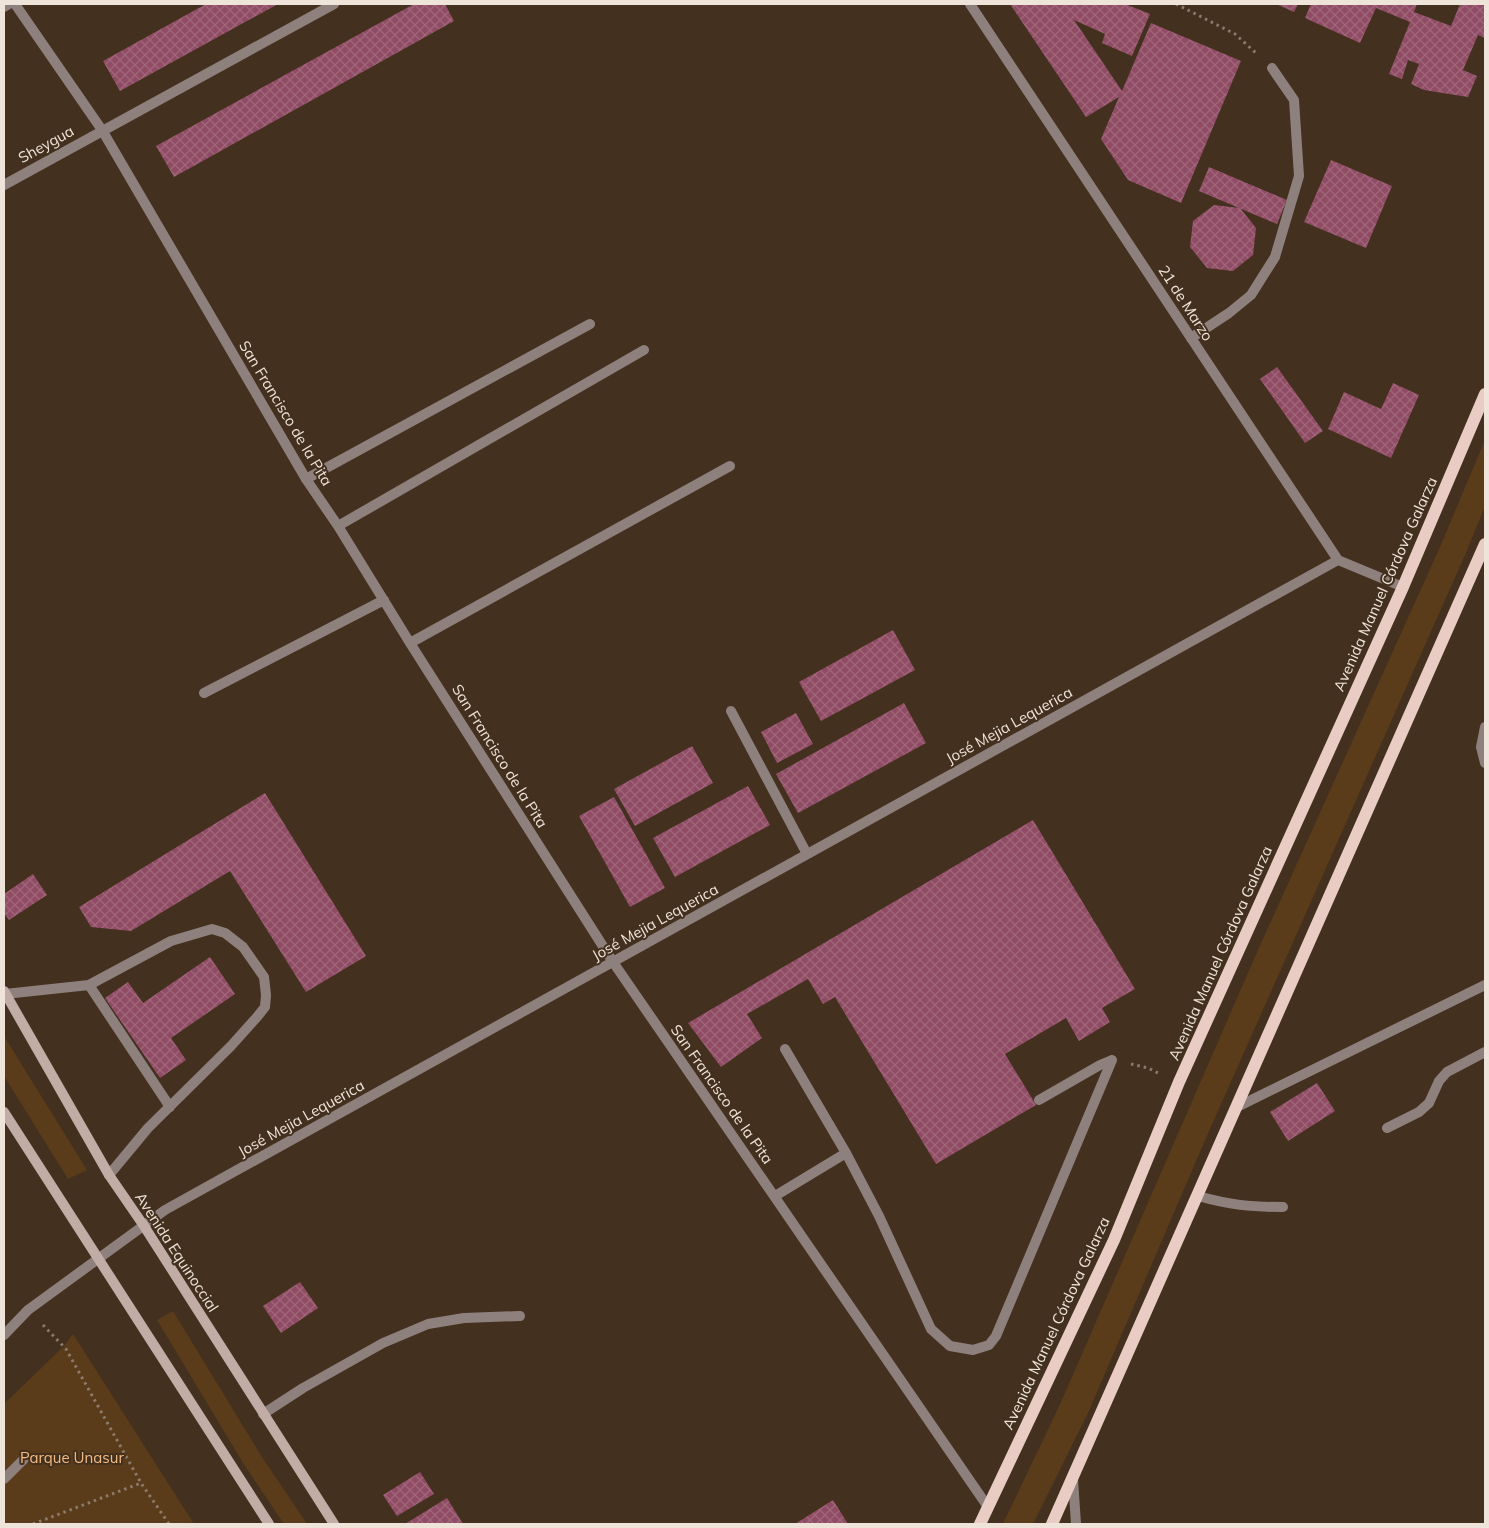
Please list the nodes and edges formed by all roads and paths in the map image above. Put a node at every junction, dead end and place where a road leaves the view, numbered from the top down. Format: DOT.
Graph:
graph roads {
  1 [pos="10,4"];
  2 [pos="15,4"];
  3 [pos="334,4"];
  4 [pos="970,4"];
  5 [pos="1176,4"];
  6 [pos="4,7"];
  7 [pos="1272,68"];
  8 [pos="102,130"];
  9 [pos="4,185"];
  10 [pos="590,324"];
  11 [pos="1191,338"];
  12 [pos="644,350"];
  13 [pos="1485,394"];
  14 [pos="730,466"];
  15 [pos="306,479"];
  16 [pos="338,526"];
  17 [pos="1485,544"];
  18 [pos="1338,560"];
  19 [pos="1403,587"];
  20 [pos="384,600"];
  21 [pos="410,642"];
  22 [pos="204,693"];
  23 [pos="731,711"];
  24 [pos="1485,727"];
  25 [pos="1485,763"];
  26 [pos="807,854"];
  27 [pos="613,962"];
  28 [pos="89,985"];
  29 [pos="1485,985"];
  30 [pos="5,993"];
  31 [pos="785,1049"];
  32 [pos="1485,1052"];
  33 [pos="1112,1060"];
  34 [pos="1179,1082"];
  35 [pos="1039,1100"];
  36 [pos="170,1107"];
  37 [pos="1237,1107"];
  38 [pos="4,1112"];
  39 [pos="1387,1128"];
  40 [pos="846,1153"];
  41 [pos="109,1175"];
  42 [pos="775,1196"];
  43 [pos="1198,1196"];
  44 [pos="1283,1207"];
  45 [pos="144,1226"];
  46 [pos="98,1260"];
  47 [pos="28,1310"];
  48 [pos="520,1316"];
  49 [pos="4,1335"];
  50 [pos="263,1414"];
  51 [pos="24,1459"];
  52 [pos="4,1479"];
  53 [pos="1073,1479"];
  54 [pos="142,1483"];
  55 [pos="988,1507"];
  56 [pos="33,1524"];
  57 [pos="169,1524"];
  58 [pos="269,1524"];
  59 [pos="334,1524"];
  60 [pos="980,1524"];
  61 [pos="1052,1524"];
  62 [pos="1076,1524"];
  1 -- 6 [label="street"];
  2 -- 8 [label="street, San Francisco de la Pita"];
  3 -- 8 [label="street, Sheygua"];
  4 -- 11 [label="street, 21 de Marzo"];
  5 -- 7 [label="path"];
  7 -- 11 [label="street"];
  8 -- 9 [label="street, Sheygua"];
  8 -- 15 [label="street, San Francisco de la Pita"];
  10 -- 15 [label="street"];
  11 -- 18 [label="street, 21 de Marzo"];
  12 -- 16 [label="street"];
  13 -- 19 [label="main road, Avenida Manuel Córdova Galarza"];
  14 -- 21 [label="street"];
  15 -- 16 [label="street, San Francisco de la Pita"];
  16 -- 20 [label="street, San Francisco de la Pita"];
  17 -- 37 [label="main road"];
  18 -- 19 [label="street"];
  18 -- 26 [label="street, José Mejia Lequerica"];
  19 -- 34 [label="main road, Avenida Manuel Córdova Galarza"];
  20 -- 21 [label="street, San Francisco de la Pita"];
  20 -- 22 [label="street"];
  21 -- 27 [label="street, San Francisco de la Pita"];
  23 -- 26 [label="street"];
  24 -- 25 [label="street"];
  26 -- 27 [label="street, José Mejia Lequerica"];
  27 -- 42 [label="street, San Francisco de la Pita"];
  27 -- 45 [label="street, José Mejia Lequerica"];
  28 -- 30 [label="street"];
  28 -- 36 [label="street"];
  28 -- 36 [label="street"];
  29 -- 37 [label="street"];
  30 -- 41 [label="main road, Avenida Equinoccial"];
  31 -- 40 [label="street"];
  32 -- 39 [label="street"];
  33 -- 34 [label="path"];
  33 -- 35 [label="street"];
  33 -- 40 [label="street"];
  34 -- 55 [label="main road, Avenida Manuel Córdova Galarza"];
  36 -- 41 [label="street"];
  37 -- 43 [label="main road"];
  38 -- 46 [label="main road"];
  40 -- 42 [label="street"];
  41 -- 45 [label="main road, Avenida Equinoccial"];
  42 -- 55 [label="street, San Francisco de la Pita"];
  43 -- 44 [label="street"];
  43 -- 53 [label="main road"];
  45 -- 46 [label="street, José Mejia Lequerica"];
  45 -- 50 [label="main road, Avenida Equinoccial"];
  46 -- 47 [label="street, José Mejia Lequerica"];
  46 -- 58 [label="main road"];
  47 -- 49 [label="street, José Mejia Lequerica"];
  47 -- 54 [label="path"];
  48 -- 50 [label="street"];
  50 -- 59 [label="main road, Avenida Equinoccial"];
  51 -- 52 [label="street"];
  53 -- 61 [label="main road"];
  53 -- 62 [label="street"];
  54 -- 56 [label="path"];
  54 -- 57 [label="path"];
  55 -- 60 [label="main road, Avenida Manuel Córdova Galarza"];
}
